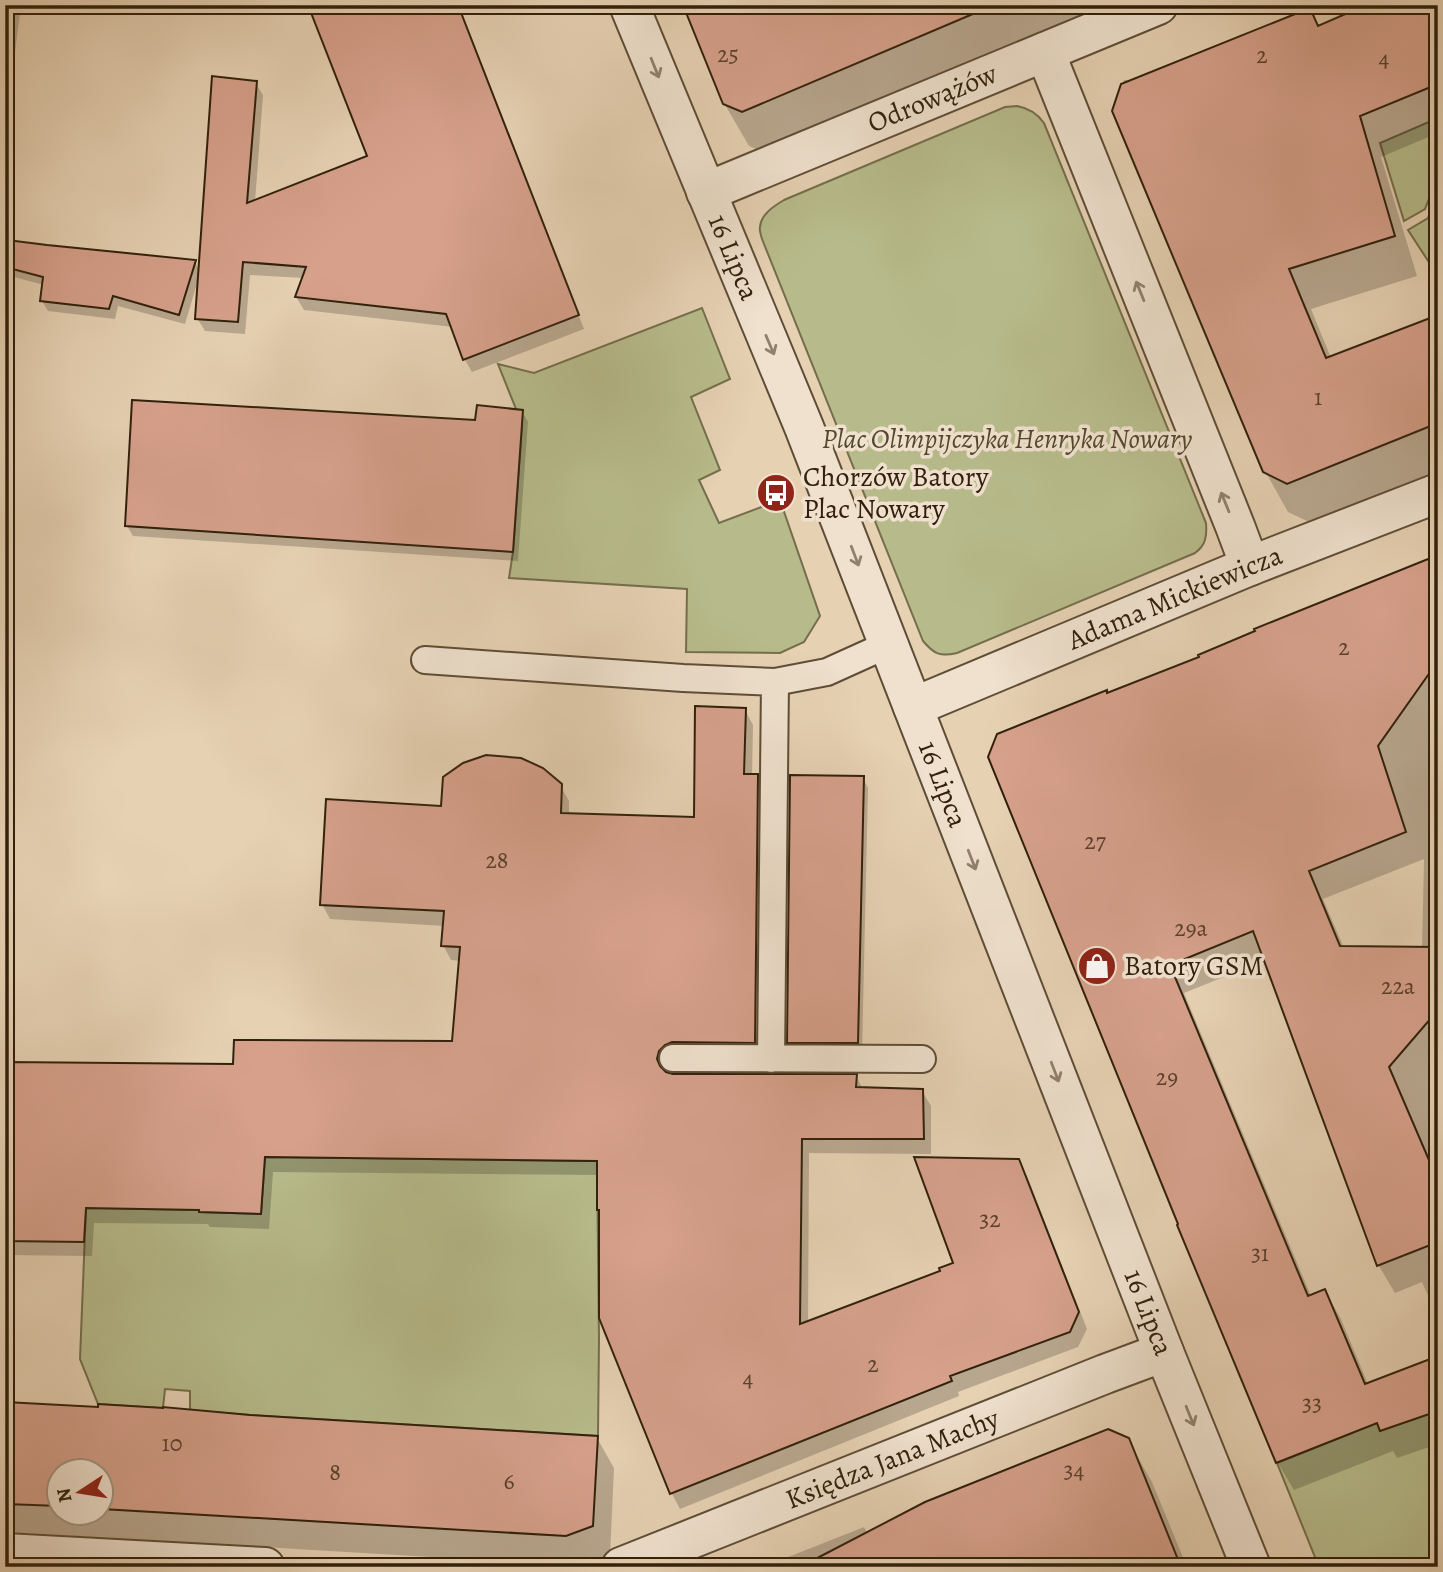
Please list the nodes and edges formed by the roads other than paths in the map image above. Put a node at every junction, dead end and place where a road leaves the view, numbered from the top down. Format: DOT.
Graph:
graph roads {
  1 [pos="629,5"];
  2 [pos="1158,5"];
  3 [pos="1045,52"];
  4 [pos="706,192"];
  5 [pos="1438,493"];
  6 [pos="1250,566"];
  7 [pos="889,644"];
  8 [pos="425,660"];
  9 [pos="775,682"];
  10 [pos="912,707"];
  11 [pos="673,1058"];
  12 [pos="771,1059"];
  13 [pos="922,1059"];
  14 [pos="1164,1353"];
  15 [pos="5,1553"];
  16 [pos="222,1565"];
  17 [pos="265,1567"];
  18 [pos="621,1567"];
  19 [pos="1251,1567"];
  1 -- 4 [label="street, 16 Lipca, one-way"];
  2 -- 3 [label="street, Odrowążów"];
  3 -- 4 [label="street, Odrowążów"];
  6 -- 3 [label="street, one-way"];
  4 -- 7 [label="street, 16 Lipca, one-way"];
  5 -- 6 [label="street, Adama Mickiewicza"];
  6 -- 10 [label="street, Adama Mickiewicza"];
  7 -- 9 [label="lane"];
  7 -- 10 [label="street, 16 Lipca"];
  8 -- 9 [label="lane"];
  9 -- 12 [label="lane"];
  10 -- 14 [label="street, 16 Lipca, one-way"];
  11 -- 12 [label="lane"];
  12 -- 13 [label="lane"];
  14 -- 18 [label="street, Księdza Jana Machy"];
  14 -- 19 [label="street, 16 Lipca, one-way"];
  15 -- 16 [label="street"];
  16 -- 17 [label="street"];
}
